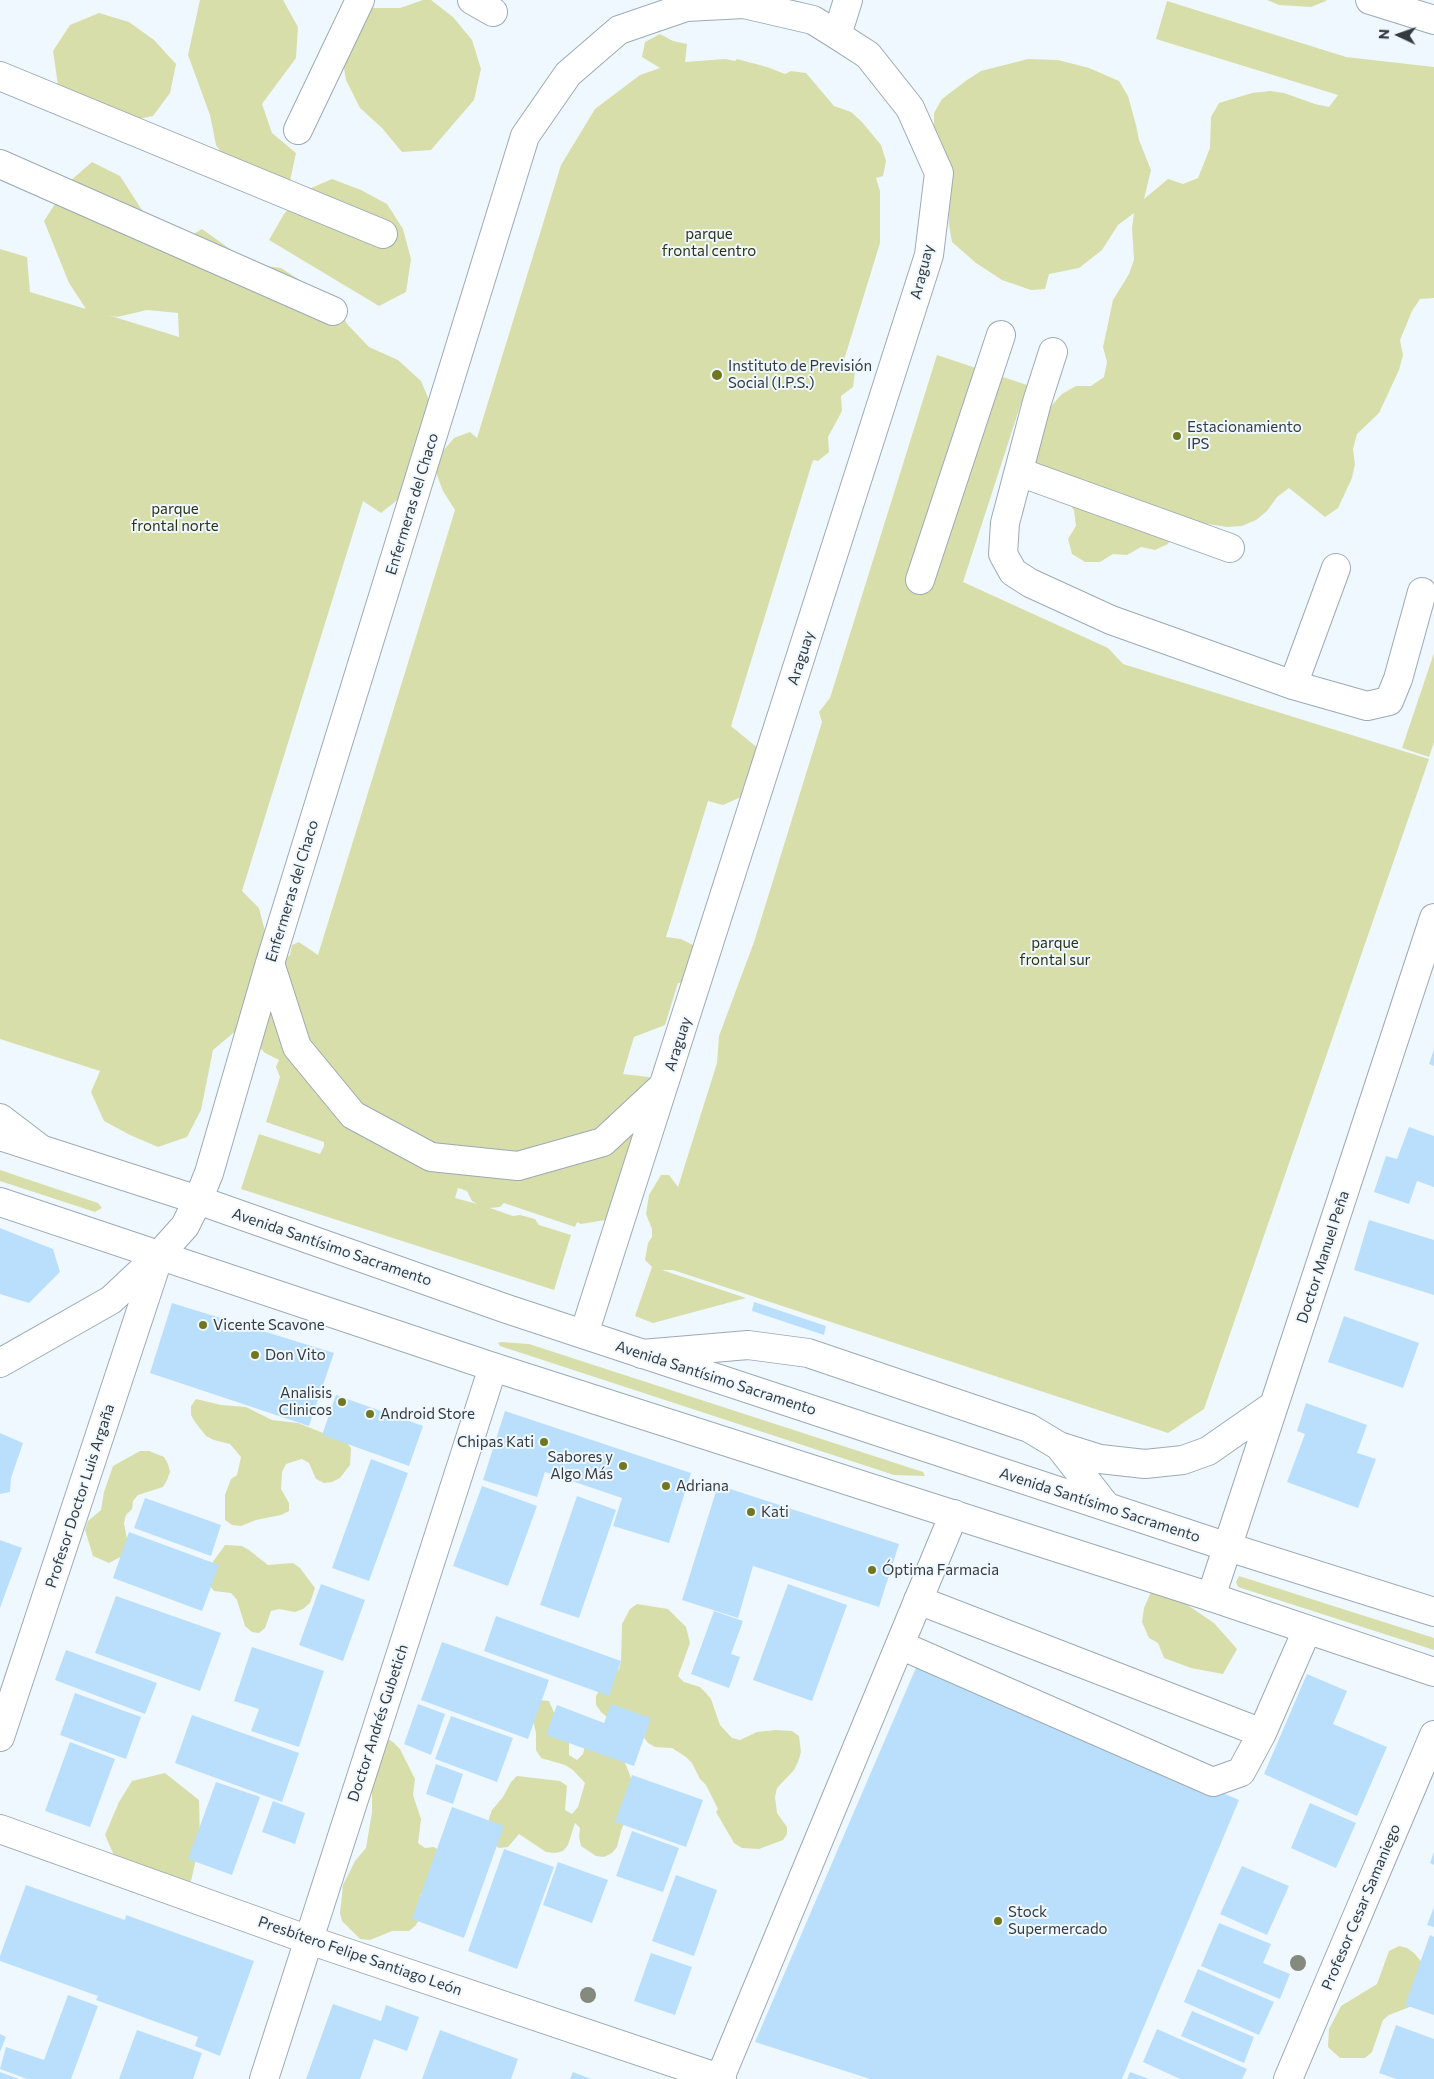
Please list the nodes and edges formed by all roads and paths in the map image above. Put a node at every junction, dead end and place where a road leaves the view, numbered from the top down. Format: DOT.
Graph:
graph roads {
  1 [pos="360,0"];
  2 [pos="848,0"];
  3 [pos="1370,0"];
  4 [pos="744,2"];
  5 [pos="813,20"];
  6 [pos="1434,20"];
  7 [pos="837,35"];
  8 [pos="0,76"];
  9 [pos="298,130"];
  10 [pos="0,164"];
  11 [pos="382,234"];
  12 [pos="333,310"];
  13 [pos="1001,335"];
  14 [pos="1053,352"];
  15 [pos="1018,472"];
  16 [pos="1230,548"];
  17 [pos="1336,568"];
  18 [pos="920,580"];
  19 [pos="1422,592"];
  20 [pos="1293,684"];
  21 [pos="1432,931"];
  22 [pos="270,963"];
  23 [pos="665,1084"];
  24 [pos="0,1118"];
  25 [pos="0,1136"];
  26 [pos="42,1150"];
  27 [pos="198,1200"];
  28 [pos="0,1202"];
  29 [pos="160,1254"];
  30 [pos="584,1334"];
  31 [pos="642,1354"];
  32 [pos="0,1364"];
  33 [pos="493,1367"];
  34 [pos="1274,1405"];
  35 [pos="1059,1446"];
  36 [pos="1106,1506"];
  37 [pos="954,1514"];
  38 [pos="1228,1547"];
  39 [pos="1211,1597"];
  40 [pos="918,1600"];
  41 [pos="1434,1612"];
  42 [pos="1306,1630"];
  43 [pos="900,1645"];
  44 [pos="1434,1672"];
  45 [pos="1262,1733"];
  46 [pos="1434,1735"];
  47 [pos="0,1737"];
  48 [pos="0,1829"];
  49 [pos="309,1940"];
  50 [pos="264,2079"];
  51 [pos="721,2079"];
  52 [pos="1288,2079"];
  1 -- 9 [label="street"];
  2 -- 7 [label="street"];
  3 -- 6 [label="street"];
  4 -- 5 [label="street, Enfermeras del Chaco"];
  4 -- 22 [label="street, Enfermeras del Chaco"];
  5 -- 7 [label="street, Araguay"];
  7 -- 23 [label="street, Araguay"];
  8 -- 11 [label="street"];
  10 -- 12 [label="street"];
  13 -- 18 [label="street"];
  14 -- 15 [label="street"];
  15 -- 16 [label="street"];
  15 -- 20 [label="street"];
  17 -- 20 [label="street"];
  19 -- 20 [label="street"];
  21 -- 34 [label="street, Doctor Manuel Peña"];
  22 -- 23 [label="street"];
  22 -- 27 [label="street, Enfermeras del Chaco"];
  23 -- 30 [label="street, Araguay"];
  24 -- 26 [label="street"];
  25 -- 26 [label="street, Avenida Santísimo Sacramento"];
  26 -- 27 [label="street, Avenida Santísimo Sacramento"];
  27 -- 29 [label="street, Enfermeras del Chaco"];
  27 -- 30 [label="street, Avenida Santísimo Sacramento"];
  28 -- 29 [label="street"];
  29 -- 32 [label="street, Enfermeras del Chaco"];
  29 -- 33 [label="street"];
  29 -- 47 [label="street, Profesor Doctor Luis Argaña"];
  30 -- 31 [label="street, Avenida Santísimo Sacramento"];
  31 -- 35 [label="street"];
  31 -- 36 [label="street, Avenida Santísimo Sacramento"];
  33 -- 37 [label="street"];
  33 -- 49 [label="street, Doctor Andrés Gubetich"];
  34 -- 35 [label="street"];
  34 -- 38 [label="street, Doctor Manuel Peña"];
  35 -- 36 [label="street"];
  36 -- 38 [label="street, Avenida Santísimo Sacramento"];
  37 -- 39 [label="street"];
  37 -- 40 [label="street"];
  38 -- 39 [label="street, Doctor Manuel Peña"];
  38 -- 41 [label="street, Avenida Santísimo Sacramento"];
  39 -- 42 [label="street"];
  40 -- 43 [label="street"];
  40 -- 45 [label="street"];
  42 -- 44 [label="street"];
  42 -- 45 [label="street"];
  43 -- 45 [label="street"];
  43 -- 51 [label="street"];
  46 -- 52 [label="street, Profesor Cesar Samaniego"];
  48 -- 49 [label="street, Presbítero Felipe Santiago León"];
  49 -- 50 [label="street, Doctor Andrés Gubetich"];
  49 -- 51 [label="street, Presbítero Felipe Santiago León"];
}
